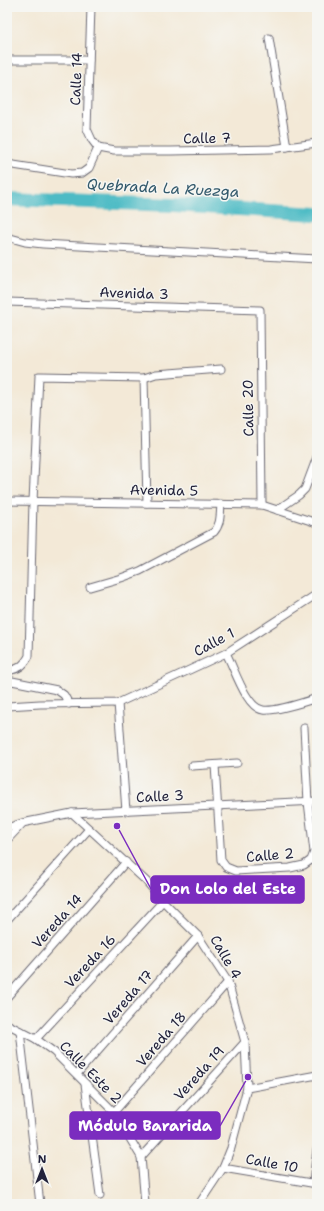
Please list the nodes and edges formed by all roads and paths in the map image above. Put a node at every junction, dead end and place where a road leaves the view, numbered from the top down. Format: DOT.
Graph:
graph roads {
  1 [pos="91,7"];
  2 [pos="269,38"];
  3 [pos="7,60"];
  4 [pos="89,60"];
  5 [pos="317,143"];
  6 [pos="287,147"];
  7 [pos="98,148"];
  8 [pos="7,164"];
  9 [pos="7,237"];
  10 [pos="317,259"];
  11 [pos="7,302"];
  12 [pos="260,310"];
  13 [pos="221,369"];
  14 [pos="144,378"];
  15 [pos="317,458"];
  16 [pos="7,501"];
  17 [pos="33,501"];
  18 [pos="147,503"];
  19 [pos="221,504"];
  20 [pos="262,505"];
  21 [pos="277,510"];
  22 [pos="317,515"];
  23 [pos="314,522"];
  24 [pos="90,587"];
  25 [pos="317,594"];
  26 [pos="226,653"];
  27 [pos="7,671"];
  28 [pos="7,680"];
  29 [pos="317,698"];
  30 [pos="118,702"];
  31 [pos="69,704"];
  32 [pos="7,706"];
  33 [pos="304,728"];
  34 [pos="237,763"];
  35 [pos="215,765"];
  36 [pos="192,766"];
  37 [pos="317,801"];
  38 [pos="308,802"];
  39 [pos="218,806"];
  40 [pos="126,811"];
  41 [pos="72,813"];
  42 [pos="22,823"];
  43 [pos="7,828"];
  44 [pos="89,829"];
  45 [pos="7,840"];
  46 [pos="126,862"];
  47 [pos="162,901"];
  48 [pos="7,920"];
  49 [pos="198,936"];
  50 [pos="228,982"];
  51 [pos="7,997"];
  52 [pos="7,1024"];
  53 [pos="20,1031"];
  54 [pos="36,1039"];
  55 [pos="245,1042"];
  56 [pos="77,1074"];
  57 [pos="317,1075"];
  58 [pos="85,1084"];
  59 [pos="247,1088"];
  60 [pos="114,1112"];
  61 [pos="317,1149"];
  62 [pos="141,1157"];
  63 [pos="223,1168"];
  64 [pos="315,1184"];
  65 [pos="100,1195"];
  66 [pos="40,1204"];
  67 [pos="145,1204"];
  68 [pos="199,1204"];
  1 -- 4 [label="street, Calle 14"];
  2 -- 6 [label="street"];
  3 -- 4 [label="street"];
  4 -- 7 [label="street, Calle 14"];
  5 -- 6 [label="street, Calle 7"];
  6 -- 7 [label="street, Calle 7"];
  7 -- 8 [label="street"];
  9 -- 10 [label="street"];
  11 -- 12 [label="street, Avenida 3"];
  12 -- 20 [label="street, Calle 20"];
  13 -- 14 [label="street"];
  14 -- 17 [label="street"];
  14 -- 18 [label="street"];
  15 -- 21 [label="street"];
  16 -- 17 [label="street, Avenida 5"];
  17 -- 18 [label="street, Avenida 5"];
  17 -- 27 [label="street"];
  18 -- 19 [label="street, Avenida 5"];
  19 -- 20 [label="street, Avenida 5"];
  19 -- 24 [label="street"];
  20 -- 21 [label="street, Avenida 5"];
  21 -- 23 [label="street, Avenida 5"];
  22 -- 23 [label="street"];
  25 -- 26 [label="street, Calle 1"];
  26 -- 29 [label="street"];
  26 -- 30 [label="street, Calle 1"];
  28 -- 31 [label="street"];
  30 -- 31 [label="street, Calle 1"];
  30 -- 40 [label="street"];
  31 -- 32 [label="street, Calle 1"];
  33 -- 38 [label="street, Calle 2"];
  34 -- 35 [label="street"];
  35 -- 36 [label="street"];
  35 -- 39 [label="street, Calle 2"];
  37 -- 38 [label="street, Calle 3"];
  38 -- 39 [label="street, Calle 3"];
  38 -- 39 [label="street, Calle 2"];
  39 -- 40 [label="street, Calle 3"];
  40 -- 41 [label="street, Calle 3"];
  41 -- 42 [label="street, Calle 3"];
  41 -- 44 [label="street, Calle 4"];
  42 -- 43 [label="street, Calle 3"];
  42 -- 45 [label="street"];
  44 -- 46 [label="street, Calle 4"];
  44 -- 48 [label="street"];
  46 -- 47 [label="street, Calle 4"];
  46 -- 51 [label="street, Vereda 14"];
  47 -- 49 [label="street, Calle 4"];
  47 -- 54 [label="street, Vereda 16"];
  49 -- 50 [label="street, Calle 4"];
  49 -- 56 [label="street, Vereda 17"];
  50 -- 55 [label="street, Calle 4"];
  50 -- 60 [label="street, Vereda 18"];
  52 -- 53 [label="street, Calle Este 2"];
  53 -- 54 [label="street, Calle Este 2"];
  53 -- 66 [label="street"];
  54 -- 56 [label="street, Calle Este 2"];
  55 -- 59 [label="street, Calle 4"];
  55 -- 62 [label="street, Vereda 19"];
  56 -- 58 [label="street, Calle Este 2"];
  57 -- 59 [label="street"];
  58 -- 60 [label="street, Calle Este 2"];
  58 -- 65 [label="street"];
  59 -- 63 [label="street, Calle 4"];
  60 -- 62 [label="street, Calle Este 2"];
  61 -- 64 [label="street"];
  62 -- 67 [label="street, Calle Este 2"];
  63 -- 64 [label="street, Calle 10"];
  63 -- 68 [label="street, Calle 4"];
}
